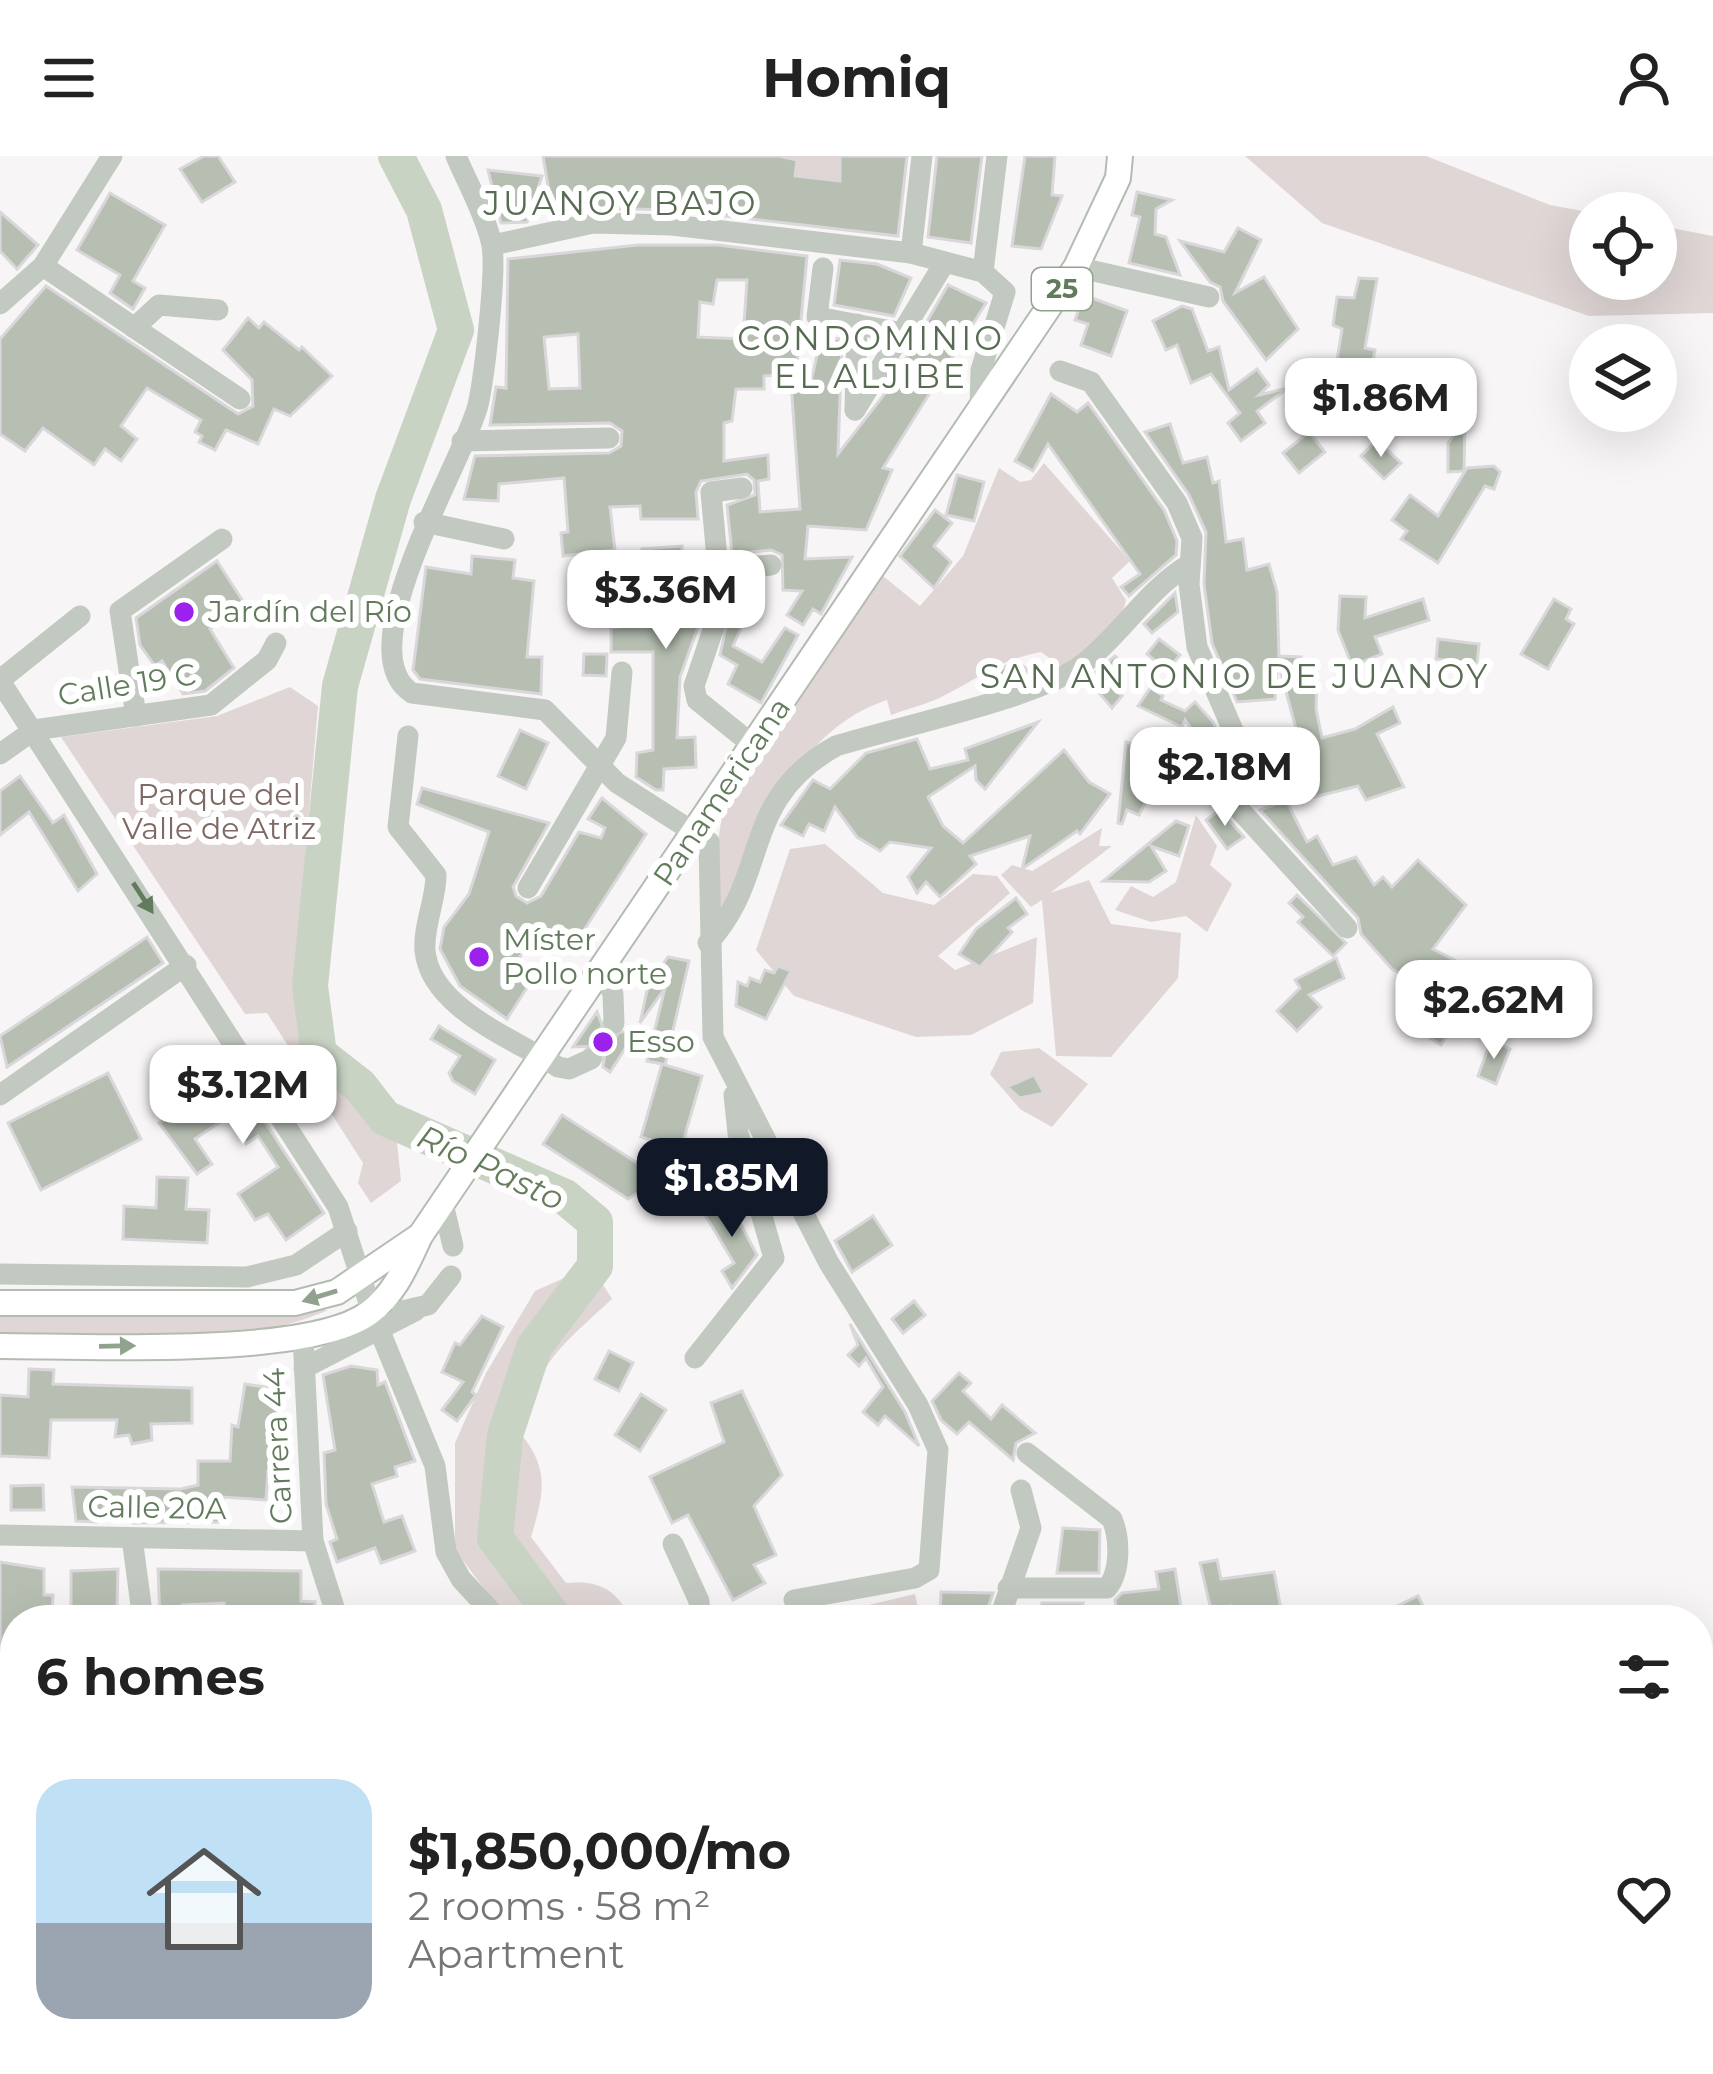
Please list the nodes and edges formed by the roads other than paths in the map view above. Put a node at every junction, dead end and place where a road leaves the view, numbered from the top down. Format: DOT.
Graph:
graph roads {
  1 [pos="112,156"];
  2 [pos="457,156"];
  3 [pos="922,156"];
  4 [pos="997,156"];
  5 [pos="1120,156"];
  6 [pos="493,245"];
  7 [pos="911,253"];
  8 [pos="945,262"];
  9 [pos="43,266"];
  10 [pos="1076,267"];
  11 [pos="823,268"];
  12 [pos="983,272"];
  13 [pos="1209,297"];
  14 [pos="0,304"];
  15 [pos="218,310"];
  16 [pos="857,324"];
  17 [pos="134,328"];
  18 [pos="902,333"];
  19 [pos="1060,371"];
  20 [pos="240,399"];
  21 [pos="980,410"];
  22 [pos="610,438"];
  23 [pos="462,441"];
  24 [pos="742,488"];
  25 [pos="424,522"];
  26 [pos="223,539"];
  27 [pos="504,539"];
  28 [pos="1190,564"];
  29 [pos="771,565"];
  30 [pos="718,570"];
  31 [pos="80,616"];
  32 [pos="276,643"];
  33 [pos="622,672"];
  34 [pos="0,680"];
  35 [pos="136,716"];
  36 [pos="34,730"];
  37 [pos="408,736"];
  38 [pos="754,746"];
  39 [pos="0,754"];
  40 [pos="598,766"];
  41 [pos="698,830"];
  42 [pos="528,887"];
  43 [pos="1347,928"];
  44 [pos="708,943"];
  45 [pos="187,965"];
  46 [pos="602,969"];
  47 [pos="614,1023"];
  48 [pos="542,1057"];
  49 [pos="591,1059"];
  50 [pos="732,1083"];
  51 [pos="0,1095"];
  52 [pos="446,1200"];
  53 [pos="347,1231"];
  54 [pos="420,1236"];
  55 [pos="453,1246"];
  56 [pos="116,1273"];
  57 [pos="0,1274"];
  58 [pos="360,1276"];
  59 [pos="451,1276"];
  60 [pos="117,1301"];
  61 [pos="0,1303"];
  62 [pos="377,1322"];
  63 [pos="303,1337"];
  64 [pos="0,1346"];
  65 [pos="694,1358"];
  66 [pos="304,1368"];
  67 [pos="1027,1453"];
  68 [pos="1021,1490"];
  69 [pos="0,1535"];
  70 [pos="132,1538"];
  71 [pos="313,1540"];
  72 [pos="673,1544"];
  73 [pos="1008,1588"];
  74 [pos="794,1600"];
  75 [pos="141,1605"];
  76 [pos="333,1605"];
  77 [pos="485,1605"];
  78 [pos="699,1605"];
  79 [pos="1003,1605"];
  1 -- 9 [label="street"];
  2 -- 6 [label="street"];
  3 -- 7 [label="street"];
  4 -- 12 [label="street"];
  5 -- 10 [label="main road, Panamericana / 25"];
  6 -- 7 [label="street"];
  6 -- 23 [label="street"];
  7 -- 8 [label="street"];
  8 -- 12 [label="street"];
  8 -- 18 [label="street"];
  9 -- 14 [label="street"];
  9 -- 17 [label="street"];
  10 -- 13 [label="street"];
  10 -- 21 [label="main road, Panamericana / 25"];
  11 -- 16 [label="street"];
  12 -- 21 [label="street"];
  15 -- 17 [label="street"];
  16 -- 18 [label="street"];
  16 -- 18 [label="street"];
  17 -- 20 [label="street"];
  19 -- 28 [label="street"];
  21 -- 38 [label="main road, Panamericana"];
  22 -- 23 [label="street"];
  23 -- 25 [label="street"];
  24 -- 30 [label="street"];
  25 -- 27 [label="street"];
  25 -- 40 [label="street"];
  26 -- 35 [label="street"];
  28 -- 43 [label="street"];
  28 -- 44 [label="street"];
  29 -- 30 [label="street"];
  30 -- 38 [label="street"];
  31 -- 34 [label="street"];
  32 -- 35 [label="street, Calle 19 C"];
  33 -- 40 [label="street"];
  34 -- 36 [label="street"];
  35 -- 36 [label="street, Calle 19 C"];
  36 -- 39 [label="street"];
  36 -- 45 [label="street, one-way"];
  37 -- 48 [label="street"];
  38 -- 41 [label="main road, Panamericana"];
  40 -- 41 [label="street"];
  40 -- 42 [label="street"];
  41 -- 44 [label="street"];
  41 -- 46 [label="main road, Panamericana"];
  44 -- 50 [label="street"];
  45 -- 51 [label="street"];
  45 -- 53 [label="street"];
  46 -- 47 [label="street"];
  46 -- 48 [label="main road, Panamericana"];
  48 -- 49 [label="street"];
  48 -- 52 [label="main road, Panamericana"];
  50 -- 65 [label="street"];
  50 -- 74 [label="street"];
  52 -- 54 [label="main road, Panamericana"];
  52 -- 55 [label="street"];
  53 -- 56 [label="street"];
  53 -- 58 [label="street"];
  54 -- 58 [label="main road, Panamericana"];
  54 -- 62 [label="main road, Panamericana"];
  56 -- 57 [label="street"];
  56 -- 60 [label="street"];
  58 -- 60 [label="main road, Panamericana, one-way"];
  58 -- 62 [label="street"];
  59 -- 62 [label="street"];
  60 -- 61 [label="main road, Panamericana"];
  62 -- 63 [label="main road"];
  62 -- 66 [label="street"];
  62 -- 77 [label="street"];
  64 -- 63 [label="main road, one-way"];
  63 -- 66 [label="street, Carrera 44"];
  66 -- 71 [label="street, Carrera 44"];
  67 -- 73 [label="street"];
  68 -- 73 [label="street"];
  69 -- 70 [label="street, Calle 20A"];
  70 -- 71 [label="street, Calle 20A"];
  70 -- 75 [label="street"];
  71 -- 76 [label="street, Carrera 44"];
  72 -- 78 [label="street"];
  73 -- 79 [label="street"];
}
